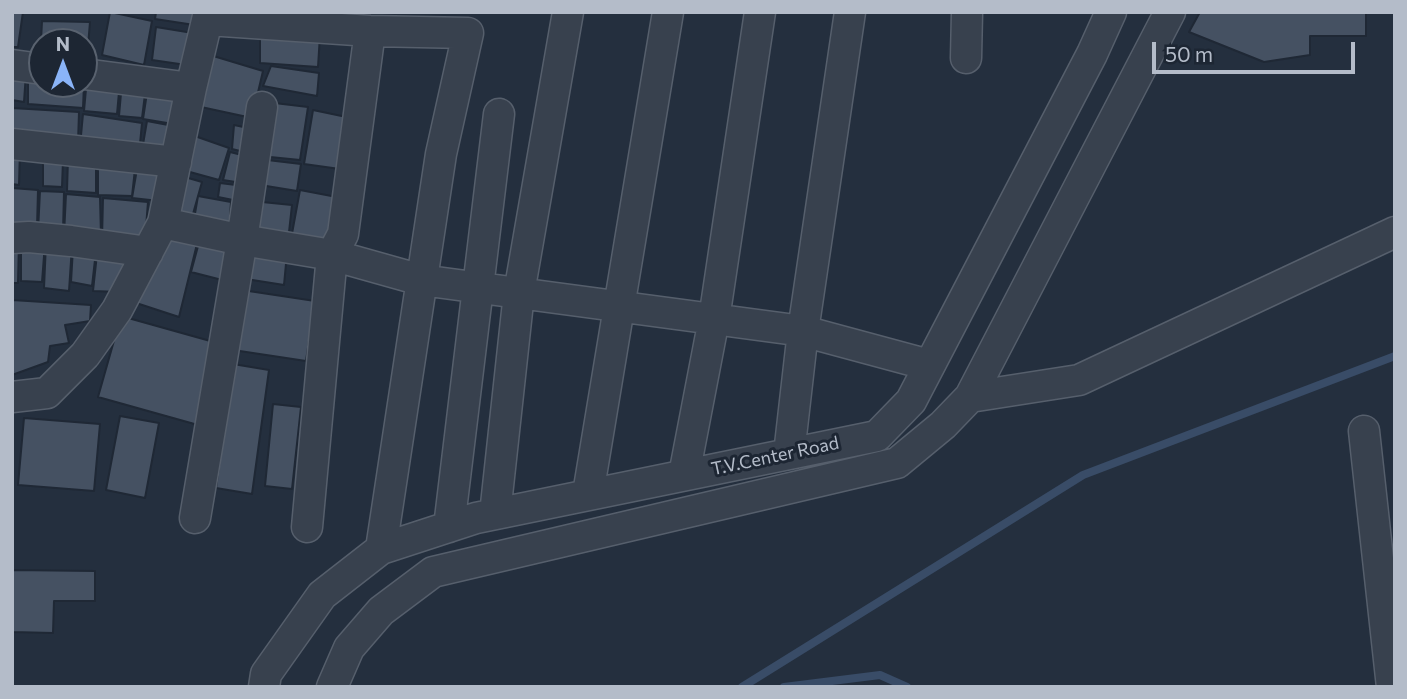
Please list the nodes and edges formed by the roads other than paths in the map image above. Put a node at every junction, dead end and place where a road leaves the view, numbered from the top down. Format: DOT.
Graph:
graph roads {
  1 [pos="568,12"];
  2 [pos="668,12"];
  3 [pos="760,12"];
  4 [pos="850,12"];
  5 [pos="967,12"];
  6 [pos="1111,12"];
  7 [pos="1171,12"];
  8 [pos="209,16"];
  9 [pos="322,20"];
  10 [pos="370,31"];
  11 [pos="966,58"];
  12 [pos="98,76"];
  13 [pos="191,88"];
  14 [pos="262,107"];
  15 [pos="499,114"];
  16 [pos="12,144"];
  17 [pos="176,162"];
  18 [pos="163,223"];
  19 [pos="1395,233"];
  20 [pos="12,237"];
  21 [pos="242,240"];
  22 [pos="148,253"];
  23 [pos="332,255"];
  24 [pos="421,280"];
  25 [pos="477,288"];
  26 [pos="519,293"];
  27 [pos="620,307"];
  28 [pos="713,319"];
  29 [pos="803,331"];
  30 [pos="929,365"];
  31 [pos="12,397"];
  32 [pos="970,397"];
  33 [pos="1364,431"];
  34 [pos="789,454"];
  35 [pos="684,475"];
  36 [pos="588,494"];
  37 [pos="195,518"];
  38 [pos="473,519"];
  39 [pos="307,527"];
  40 [pos="381,549"];
  41 [pos="484,560"];
  42 [pos="264,687"];
  43 [pos="332,687"];
  44 [pos="1392,687"];
  1 -- 26 [label="street"];
  2 -- 27 [label="street"];
  3 -- 28 [label="street"];
  4 -- 29 [label="street"];
  5 -- 11 [label="street"];
  6 -- 30 [label="street, T.V.Center Road"];
  7 -- 32 [label="street, T.V.Center Road"];
  8 -- 9 [label="street"];
  8 -- 13 [label="street"];
  9 -- 10 [label="street"];
  10 -- 23 [label="street"];
  10 -- 24 [label="street"];
  12 -- 13 [label="street"];
  13 -- 17 [label="street"];
  14 -- 21 [label="street"];
  15 -- 25 [label="street"];
  16 -- 17 [label="street"];
  17 -- 18 [label="street"];
  18 -- 21 [label="street"];
  18 -- 22 [label="street"];
  19 -- 32 [label="street"];
  20 -- 22 [label="street"];
  21 -- 23 [label="street"];
  21 -- 37 [label="street"];
  22 -- 31 [label="street"];
  23 -- 24 [label="street"];
  23 -- 39 [label="street"];
  24 -- 25 [label="street"];
  24 -- 40 [label="street"];
  25 -- 26 [label="street"];
  25 -- 38 [label="street"];
  26 -- 27 [label="street"];
  26 -- 38 [label="street"];
  27 -- 28 [label="street"];
  27 -- 36 [label="street"];
  28 -- 29 [label="street"];
  28 -- 35 [label="street"];
  29 -- 30 [label="street"];
  29 -- 34 [label="street"];
  30 -- 34 [label="street, T.V.Center Road"];
  32 -- 41 [label="street, T.V.Center Road"];
  33 -- 44 [label="street"];
  34 -- 35 [label="street, T.V.Center Road"];
  35 -- 36 [label="street, T.V.Center Road"];
  36 -- 38 [label="street, T.V.Center Road"];
  38 -- 40 [label="street, T.V.Center Road"];
  38 -- 41 [label="street"];
  40 -- 42 [label="street, T.V.Center Road"];
  41 -- 43 [label="street, T.V.Center Road"];
}
